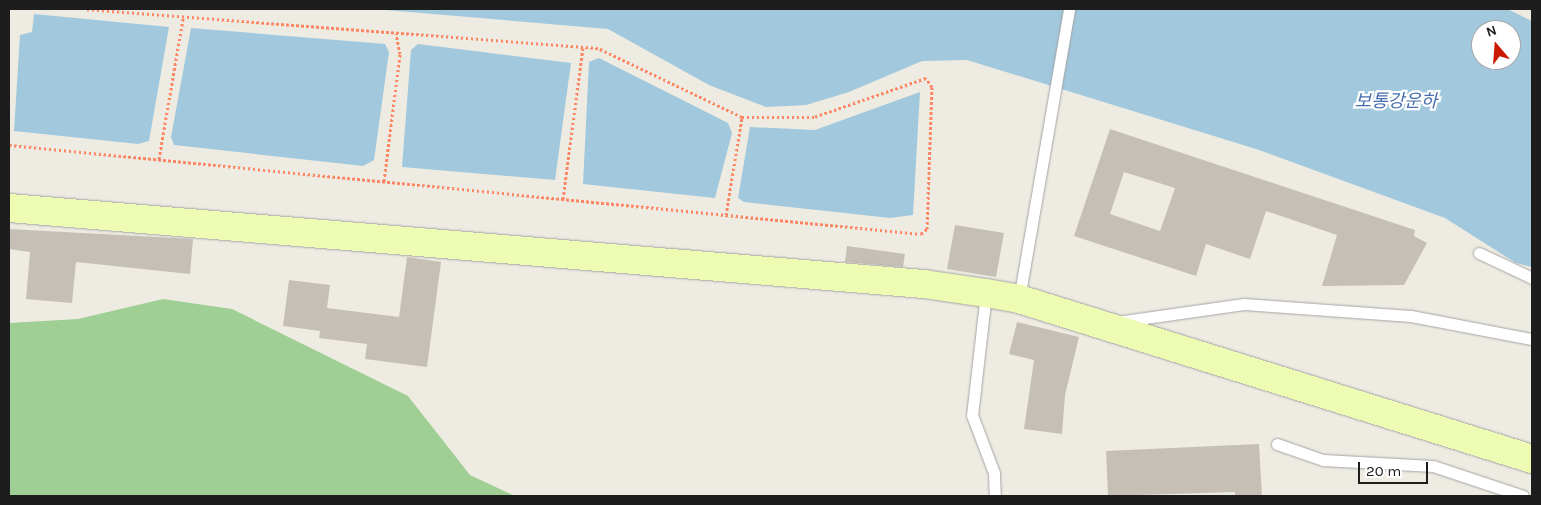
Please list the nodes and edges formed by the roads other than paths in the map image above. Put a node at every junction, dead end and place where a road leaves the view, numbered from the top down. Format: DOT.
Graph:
graph roads {
  1 [pos="1068,9"];
  2 [pos="9,208"];
  3 [pos="1479,253"];
  4 [pos="1532,278"];
  5 [pos="986,293"];
  6 [pos="1019,299"];
  7 [pos="1095,325"];
  8 [pos="1532,339"];
  9 [pos="1277,444"];
  10 [pos="1532,459"];
  11 [pos="995,496"];
  12 [pos="1523,496"];
  1 -- 6 [label="lane"];
  2 -- 5 [label="street"];
  3 -- 4 [label="lane"];
  5 -- 6 [label="street"];
  5 -- 11 [label="lane"];
  6 -- 7 [label="street"];
  7 -- 8 [label="lane"];
  7 -- 10 [label="street"];
  9 -- 12 [label="lane"];
}
